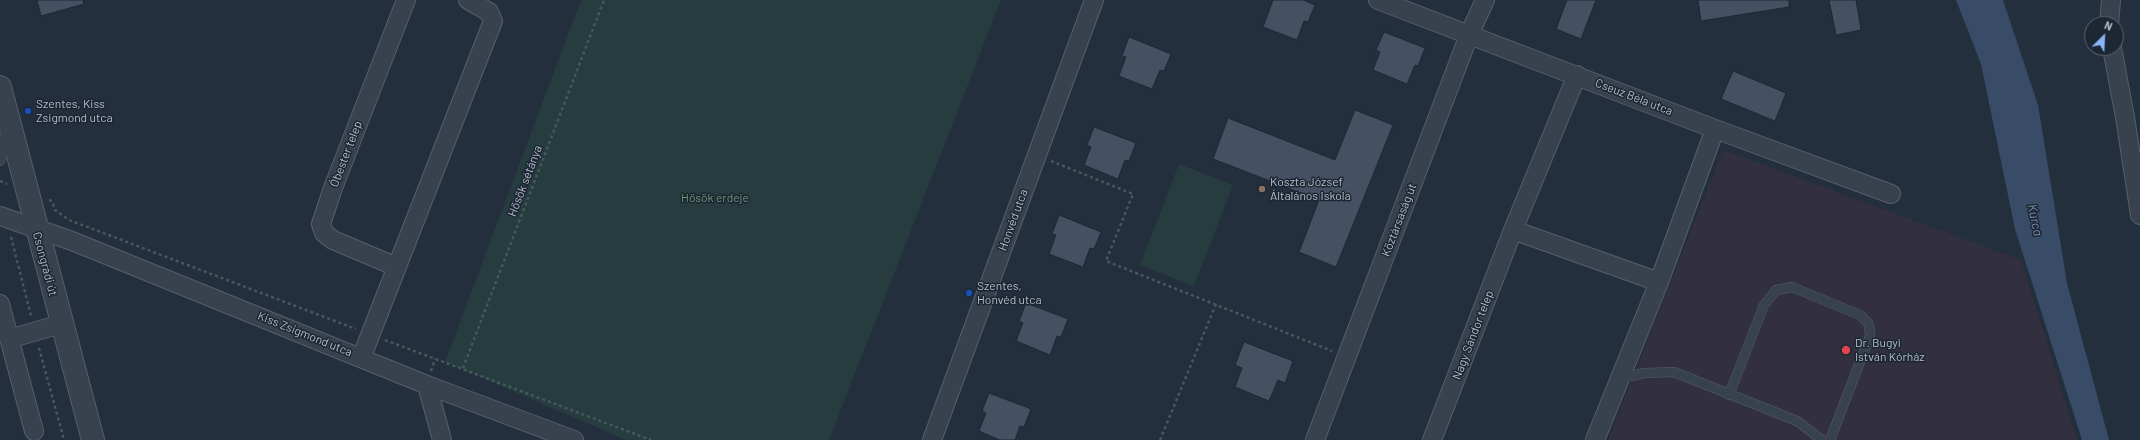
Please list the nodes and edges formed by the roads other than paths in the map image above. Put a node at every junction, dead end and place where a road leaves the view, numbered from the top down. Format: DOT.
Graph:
graph roads {
  1 [pos="406,0"];
  2 [pos="468,0"];
  3 [pos="1094,0"];
  4 [pos="1378,0"];
  5 [pos="1485,0"];
  6 [pos="2111,0"];
  7 [pos="2110,16"];
  8 [pos="1469,35"];
  9 [pos="2114,56"];
  10 [pos="1577,75"];
  11 [pos="2,97"];
  12 [pos="2133,117"];
  13 [pos="1715,129"];
  14 [pos="0,161"];
  15 [pos="1891,194"];
  16 [pos="2140,215"];
  17 [pos="0,216"];
  18 [pos="36,228"];
  19 [pos="1513,230"];
  20 [pos="397,267"];
  21 [pos="1659,282"];
  22 [pos="0,304"];
  23 [pos="61,324"];
  24 [pos="9,339"];
  25 [pos="362,356"];
  26 [pos="1620,378"];
  27 [pos="427,384"];
  28 [pos="1729,395"];
  29 [pos="34,431"];
  30 [pos="93,440"];
  31 [pos="442,440"];
  32 [pos="574,440"];
  33 [pos="932,440"];
  34 [pos="1315,440"];
  35 [pos="1432,440"];
  36 [pos="1595,440"];
  37 [pos="1822,440"];
  38 [pos="1830,440"];
  1 -- 20 [label="street, Óbester telep"];
  2 -- 20 [label="street"];
  3 -- 33 [label="street, Honvéd utca"];
  4 -- 8 [label="street, Cseuz Béla utca"];
  5 -- 8 [label="street, Köztársaság út"];
  6 -- 7 [label="street"];
  8 -- 10 [label="street, Cseuz Béla utca"];
  8 -- 34 [label="street, Köztársaság út"];
  9 -- 12 [label="street"];
  10 -- 13 [label="street, Cseuz Béla utca"];
  10 -- 19 [label="street, Nagy Sándor telep"];
  11 -- 14 [label="lane"];
  11 -- 18 [label="street, Csongrádi út"];
  12 -- 16 [label="street"];
  13 -- 15 [label="street, Cseuz Béla utca"];
  13 -- 21 [label="street"];
  17 -- 18 [label="street, Kiss Zsigmond utca"];
  18 -- 23 [label="street, Csongrádi út"];
  18 -- 25 [label="street, Kiss Zsigmond utca"];
  19 -- 21 [label="street"];
  19 -- 35 [label="street, Nagy Sándor telep"];
  20 -- 25 [label="street"];
  21 -- 26 [label="street"];
  22 -- 24 [label="street"];
  23 -- 24 [label="street"];
  23 -- 30 [label="street, Csongrádi út"];
  24 -- 29 [label="street"];
  25 -- 27 [label="street, Kiss Zsigmond utca"];
  26 -- 28 [label="lane"];
  26 -- 36 [label="street"];
  27 -- 31 [label="street"];
  27 -- 32 [label="street, Kiss Zsigmond utca"];
  28 -- 37 [label="lane"];
  28 -- 38 [label="lane"];
}
